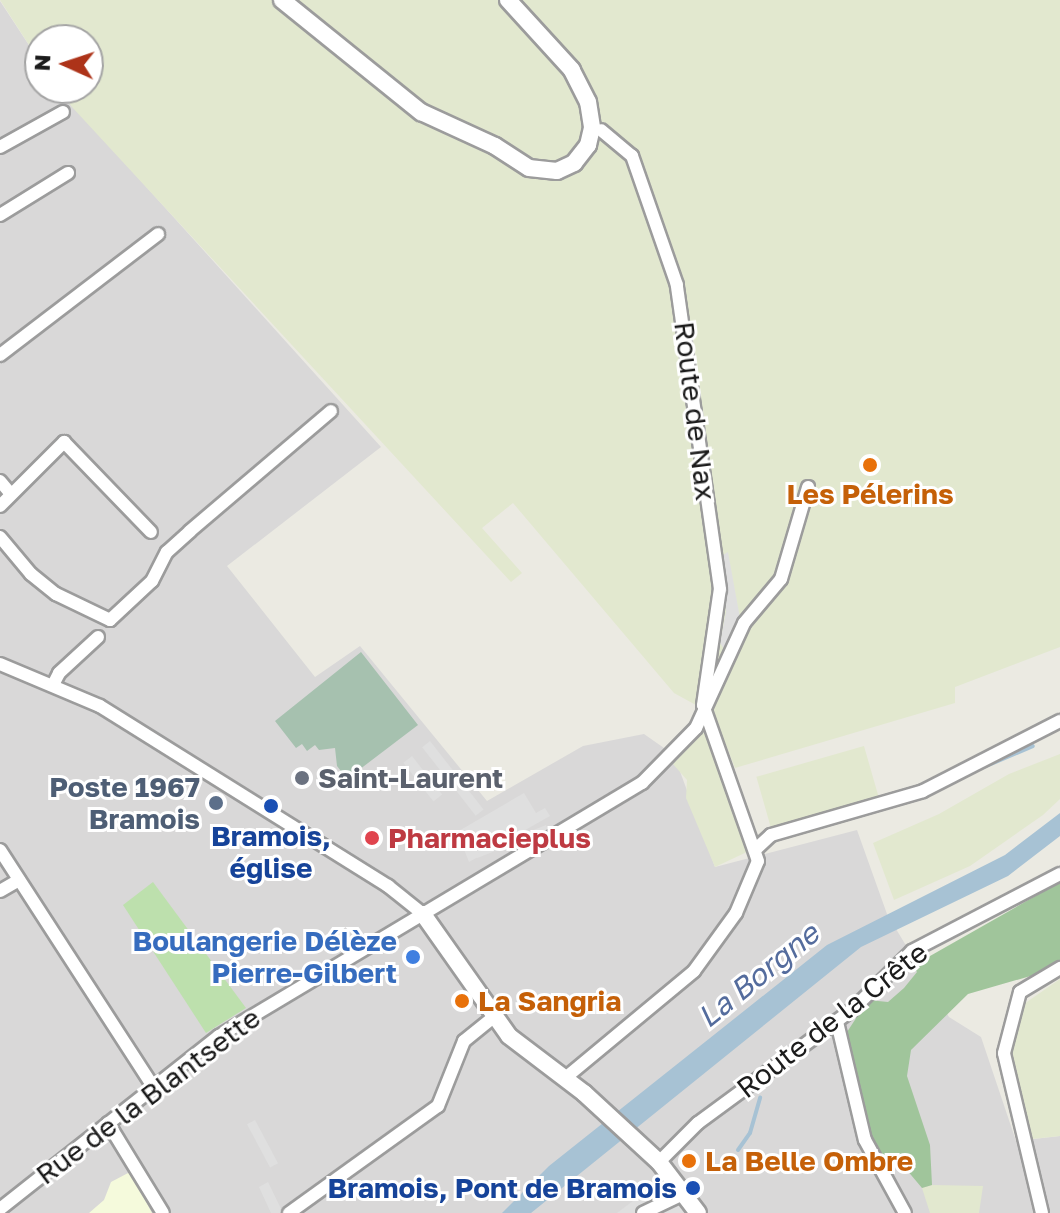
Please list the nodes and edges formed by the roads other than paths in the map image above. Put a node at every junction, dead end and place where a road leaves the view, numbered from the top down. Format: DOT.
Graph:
graph roads {
  1 [pos="282,0"];
  2 [pos="508,0"];
  3 [pos="63,112"];
  4 [pos="601,130"];
  5 [pos="0,147"];
  6 [pos="68,173"];
  7 [pos="0,215"];
  8 [pos="158,234"];
  9 [pos="0,355"];
  10 [pos="331,411"];
  11 [pos="0,481"];
  12 [pos="808,487"];
  13 [pos="11,494"];
  14 [pos="0,506"];
  15 [pos="151,532"];
  16 [pos="0,537"];
  17 [pos="110,620"];
  18 [pos="0,664"];
  19 [pos="54,683"];
  20 [pos="706,714"];
  21 [pos="1060,721"];
  22 [pos="757,848"];
  23 [pos="0,850"];
  24 [pos="1060,874"];
  25 [pos="19,880"];
  26 [pos="0,891"];
  27 [pos="423,914"];
  28 [pos="1060,968"];
  29 [pos="494,1017"];
  30 [pos="837,1022"];
  31 [pos="564,1079"];
  32 [pos="152,1085"];
  33 [pos="108,1123"];
  34 [pos="659,1162"];
  35 [pos="685,1193"];
  36 [pos="0,1209"];
  37 [pos="163,1213"];
  38 [pos="289,1213"];
  39 [pos="643,1213"];
  40 [pos="698,1213"];
  41 [pos="905,1213"];
  42 [pos="1042,1213"];
  1 -- 2 [label="street"];
  3 -- 5 [label="street"];
  4 -- 20 [label="street, Route de Nax"];
  6 -- 7 [label="street"];
  8 -- 9 [label="street"];
  10 -- 17 [label="street"];
  11 -- 13 [label="street"];
  12 -- 20 [label="street, Rue de la Blantsette"];
  13 -- 14 [label="street"];
  13 -- 15 [label="street"];
  16 -- 17 [label="street"];
  17 -- 19 [label="street"];
  18 -- 19 [label="street"];
  19 -- 27 [label="street"];
  20 -- 22 [label="street"];
  20 -- 27 [label="street, Rue de la Blantsette"];
  21 -- 22 [label="street"];
  22 -- 31 [label="street"];
  23 -- 25 [label="street"];
  24 -- 30 [label="street, Route de la Crête"];
  25 -- 26 [label="street"];
  25 -- 32 [label="street"];
  27 -- 29 [label="street"];
  27 -- 32 [label="street, Rue de la Blantsette"];
  28 -- 42 [label="street"];
  29 -- 31 [label="street"];
  29 -- 38 [label="street"];
  30 -- 34 [label="street, Route de la Crête"];
  30 -- 41 [label="street"];
  31 -- 34 [label="street"];
  32 -- 33 [label="street, Rue de la Blantsette"];
  33 -- 36 [label="street, Rue de la Blantsette"];
  33 -- 37 [label="street"];
  34 -- 35 [label="street"];
  35 -- 39 [label="street"];
  35 -- 40 [label="street"];
}
